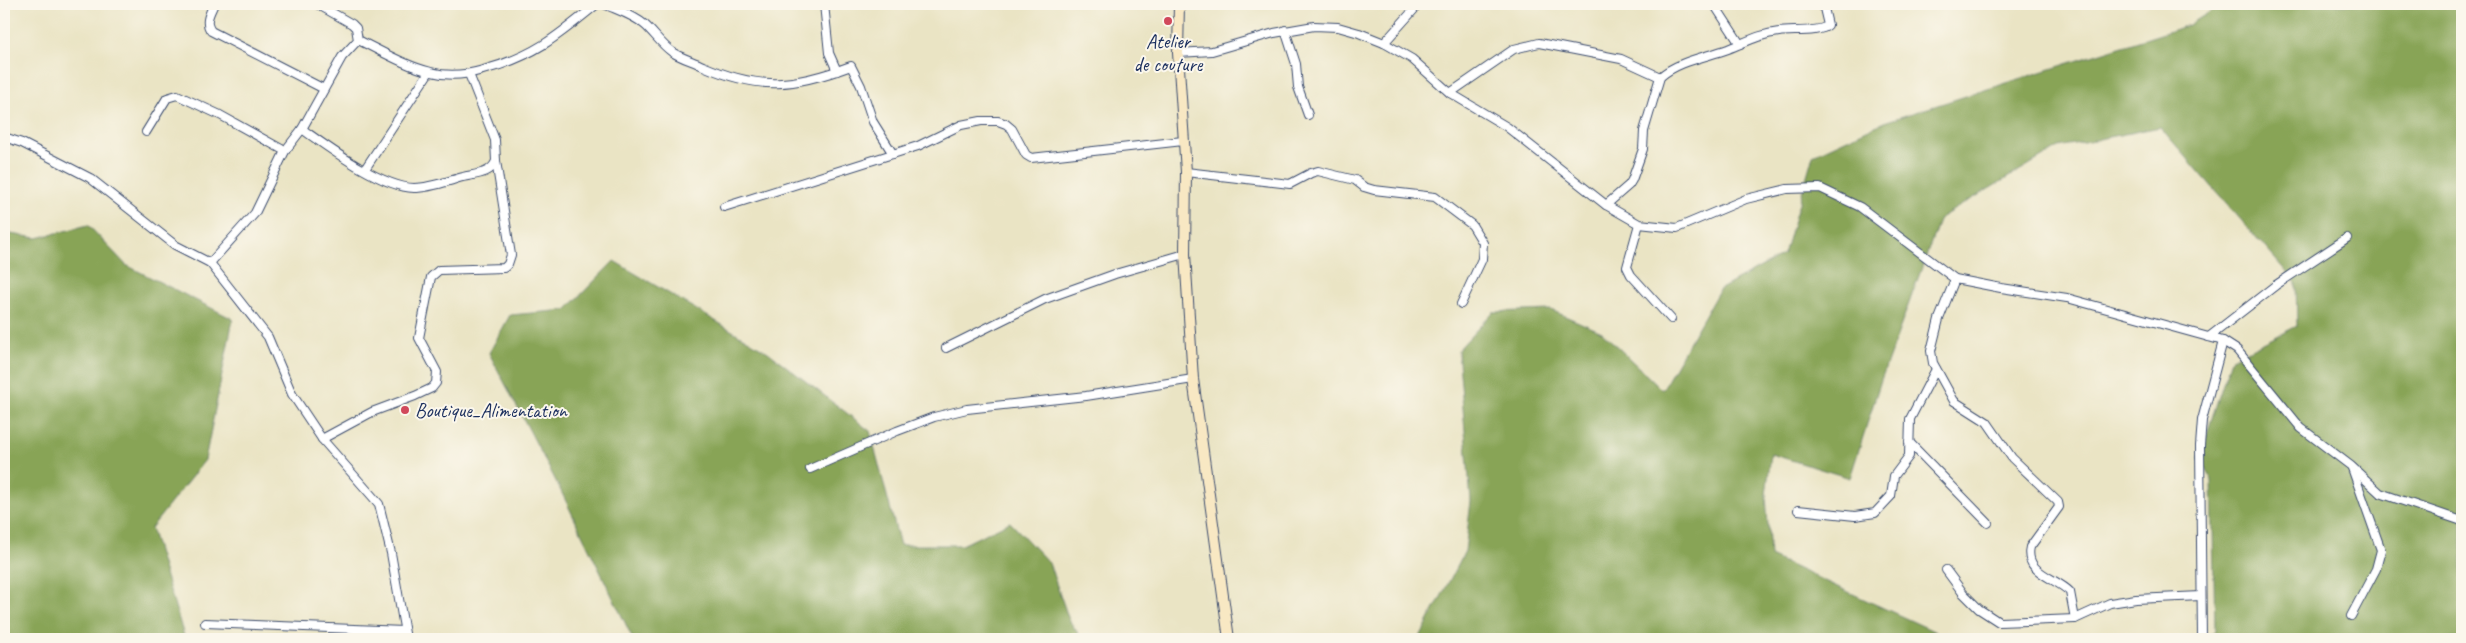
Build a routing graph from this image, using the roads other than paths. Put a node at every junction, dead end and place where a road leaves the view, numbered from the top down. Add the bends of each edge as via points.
1 (214, 4) edge
2 (316, 4) edge
3 (597, 4) edge
4 (604, 4) edge
5 (824, 4) edge
6 (1179, 4) edge
7 (1419, 4) edge
8 (1714, 4) edge
9 (1823, 4) edge
10 (1285, 30) junction
11 (358, 40) junction
12 (1384, 43) junction
13 (1740, 44) junction
14 (1178, 53) junction
15 (837, 71) junction
16 (429, 72) junction
17 (469, 74) junction
18 (1660, 77) junction
19 (324, 89) junction
20 (1450, 93) junction
21 (1308, 114) dead end
22 (302, 129) junction
23 (146, 132) dead end
24 (4, 137) edge
25 (1183, 141) junction
26 (285, 151) junction
27 (893, 154) junction
28 (496, 161) junction
29 (364, 169) junction
30 (1186, 172) junction
31 (1606, 205) junction
32 (724, 207) dead end
33 (1639, 224) junction
34 (2346, 238) dead end
35 (1185, 254) junction
36 (210, 263) junction
37 (1955, 278) junction
38 (1461, 304) dead end
39 (1671, 319) dead end
40 (2209, 337) junction
41 (2224, 341) junction
42 (946, 348) dead end
43 (1936, 369) junction
44 (1193, 379) junction
45 (322, 439) junction
46 (1909, 442) junction
47 (2351, 466) junction
48 (810, 469) dead end
49 (1798, 510) dead end
50 (2462, 521) edge
51 (1988, 523) dead end
52 (1946, 570) dead end
53 (2201, 596) junction
54 (2351, 616) dead end
55 (2075, 619) junction
56 (205, 623) dead end
57 (404, 631) junction
58 (406, 639) edge
59 (1229, 639) edge
60 (2202, 639) edge

1 - 19 street via 208,18 208,28 212,32
2 - 11 street via 352,24
3 - 17 street via 548,43 524,57
4 - 15 street via 644,24 674,53 722,74 767,85
5 - 15 street via 829,53
6 - 14 main road
7 - 12 street
8 - 13 street
9 - 13 street via 1828,20 1826,28 1761,34
10 - 12 street via 1338,27
10 - 14 street via 1212,51
10 - 21 street via 1296,64 1298,87
11 - 16 street
11 - 19 street via 342,57
12 - 20 street via 1412,59
13 - 18 street via 1676,67
14 - 25 main road
15 - 27 street via 851,66 873,122
16 - 17 street
16 - 29 street
17 - 28 street via 495,140
18 - 20 street via 1621,58 1539,42 1514,49
18 - 31 street via 1632,180
19 - 22 street
20 - 31 street via 1507,127
22 - 26 street
22 - 29 street
23 - 26 street via 167,98 177,94
24 - 36 street via 90,178 175,245
25 - 27 street via 1031,158 1006,124 981,121 961,125
25 - 30 main road
26 - 36 street via 255,213
27 - 32 street
28 - 29 street via 494,167 484,172 420,188 398,186
28 - 45 street via 510,261 504,268 439,270 430,277 419,338 437,372 436,383 432,388 372,412
30 - 35 main road
30 - 38 street via 1290,184 1318,171 1355,180 1374,190 1435,197 1472,225 1483,244 1482,259
31 - 33 street
33 - 37 street via 1667,228 1685,226 1746,199 1787,189 1820,188 1860,207
33 - 39 street via 1627,267
34 - 40 street via 2276,285
35 - 42 street via 1045,299
35 - 44 main road
36 - 45 street via 268,337 292,394
37 - 40 street via 2067,298
37 - 43 street via 1931,351
40 - 41 street
41 - 47 street via 2237,350 2301,428
41 - 53 street via 2202,420
43 - 46 street via 1910,419
43 - 55 street via 1954,401 1987,422 2012,458 2058,502 2028,554 2039,572 2070,592
44 - 48 street via 1086,396 967,409 897,430
44 - 59 main road
45 - 57 street via 379,504
46 - 49 street via 1908,456 1894,476 1891,496 1875,513 1855,516
46 - 51 street
47 - 50 street via 2380,493
47 - 54 street via 2381,550 2376,569
52 - 55 street via 1979,609 1999,622
53 - 55 street via 2110,603
53 - 60 street
56 - 57 street
57 - 58 street

